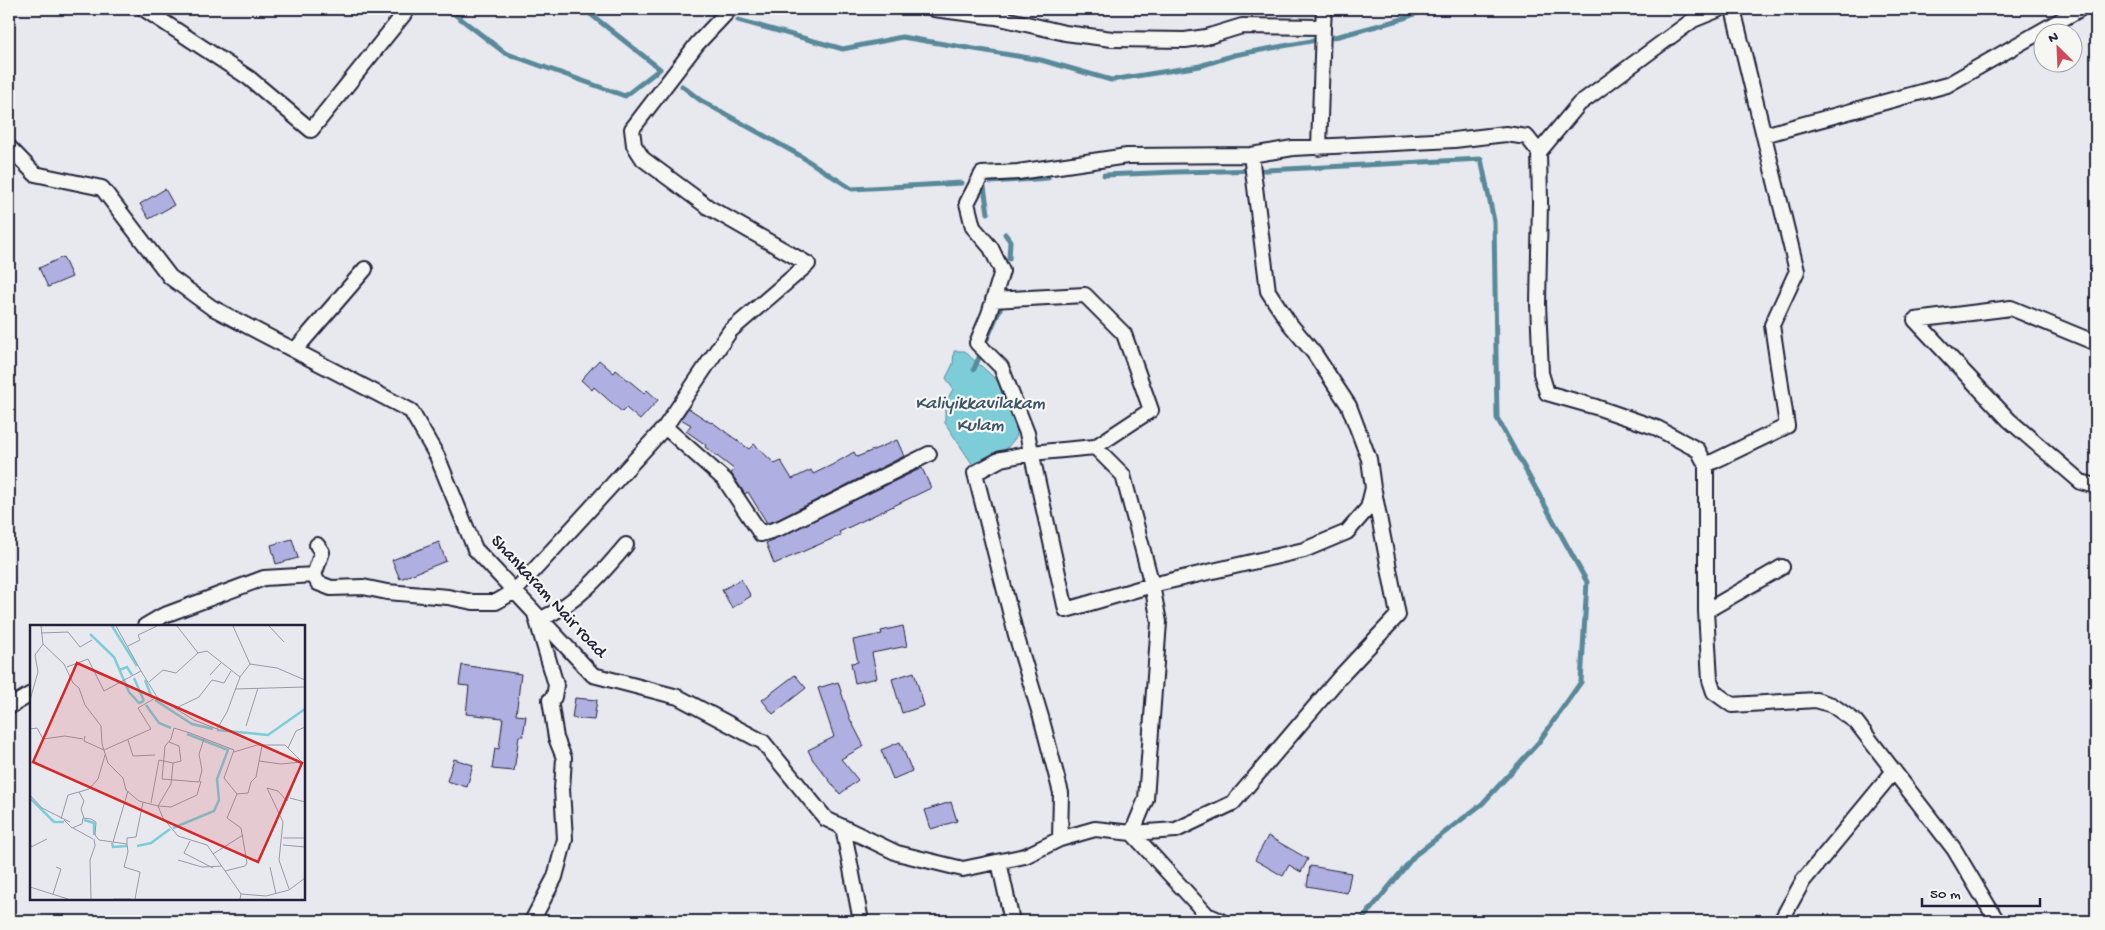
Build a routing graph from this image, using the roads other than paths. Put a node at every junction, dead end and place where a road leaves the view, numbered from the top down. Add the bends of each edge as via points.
1 (144, 9) edge
2 (408, 9) edge
3 (730, 9) edge
4 (934, 9) edge
5 (1324, 9) edge
6 (1720, 9) edge
7 (1733, 9) edge
8 (2080, 9) edge
9 (1323, 28) junction
10 (1764, 135) junction
11 (9, 147) edge
12 (1319, 148) junction
13 (1539, 152) junction
14 (1252, 165) junction
15 (365, 269) dead end
16 (993, 300) junction
17 (2096, 343) edge
18 (295, 350) junction
19 (665, 427) junction
20 (1095, 447) junction
21 (1031, 453) junction
22 (929, 454) dead end
23 (1706, 465) junction
24 (2096, 486) edge
25 (1373, 488) junction
26 (626, 544) dead end
27 (317, 545) dead end
28 (1782, 568) dead end
29 (314, 575) junction
30 (1152, 585) junction
31 (515, 591) junction
32 (1706, 611) junction
33 (538, 616) junction
34 (147, 625) edge
35 (30, 695) edge
36 (9, 708) edge
37 (1894, 771) junction
38 (843, 827) junction
39 (1132, 833) junction
40 (1060, 839) junction
41 (998, 862) junction
42 (532, 921) edge
43 (861, 921) edge
44 (1012, 921) edge
45 (1221, 921) edge
46 (1781, 921) edge
47 (1997, 921) edge

1 - 2 street via 249,78 311,130
3 - 19 street via 697,44 632,129 634,145 643,160 708,207 808,264 730,331
4 - 9 street via 996,17 1065,34 1112,39 1185,40 1242,26
5 - 9 street
6 - 13 street via 1692,20 1579,104
7 - 10 street
8 - 10 street via 1947,85
9 - 12 street
10 - 23 street via 1797,271 1772,324 1787,426
11 - 18 street, Shankaram Nair road via 35,174 102,188 170,277 211,307
12 - 13 street via 1506,134 1527,137
12 - 14 street via 1293,148
13 - 23 street via 1538,304 1541,374 1547,393 1657,428 1698,450
14 - 16 street via 1127,156 982,174 967,203 973,227 991,248 1002,271
14 - 25 street via 1268,291 1349,406 1368,459
15 - 18 street
16 - 20 street via 1086,295 1124,334 1150,410
16 - 21 street via 977,343 1001,366 1027,433
17 - 24 street via 2011,308 1915,320 2009,420 2080,482
18 - 31 street, Shankaram Nair road via 410,411 436,456 475,549
19 - 22 street via 725,480 761,534 780,528
19 - 31 street
20 - 21 street
20 - 30 street via 1123,475
21 - 30 street via 1066,610
21 - 40 street via 1001,459 975,474 1061,793
23 - 32 street
25 - 30 street via 1368,508 1347,532 1304,550
25 - 39 street, Shankaram Nair road via 1398,615 1340,677 1233,803 1176,830
26 - 33 street via 584,592 560,610
27 - 29 street via 322,552
28 - 32 street
29 - 31 street via 318,583 331,588 363,587 473,602 496,602
29 - 34 street via 264,578 162,616
30 - 39 street via 1159,622 1146,799
31 - 33 street, Shankaram Nair road
32 - 37 street via 1710,680 1714,692 1732,705 1816,700 1832,705 1856,722
33 - 38 street, Shankaram Nair road via 593,675 678,697 763,742 826,819
33 - 42 street via 556,684 550,706 556,738 564,758 565,839 554,877
35 - 36 street
37 - 46 street via 1803,881
37 - 47 street via 1954,850
38 - 41 street, Shankaram Nair road via 897,853 963,869
38 - 43 street
39 - 40 street, Shankaram Nair road via 1095,829
39 - 45 street via 1207,915
40 - 41 street, Shankaram Nair road via 1025,856
41 - 44 street

